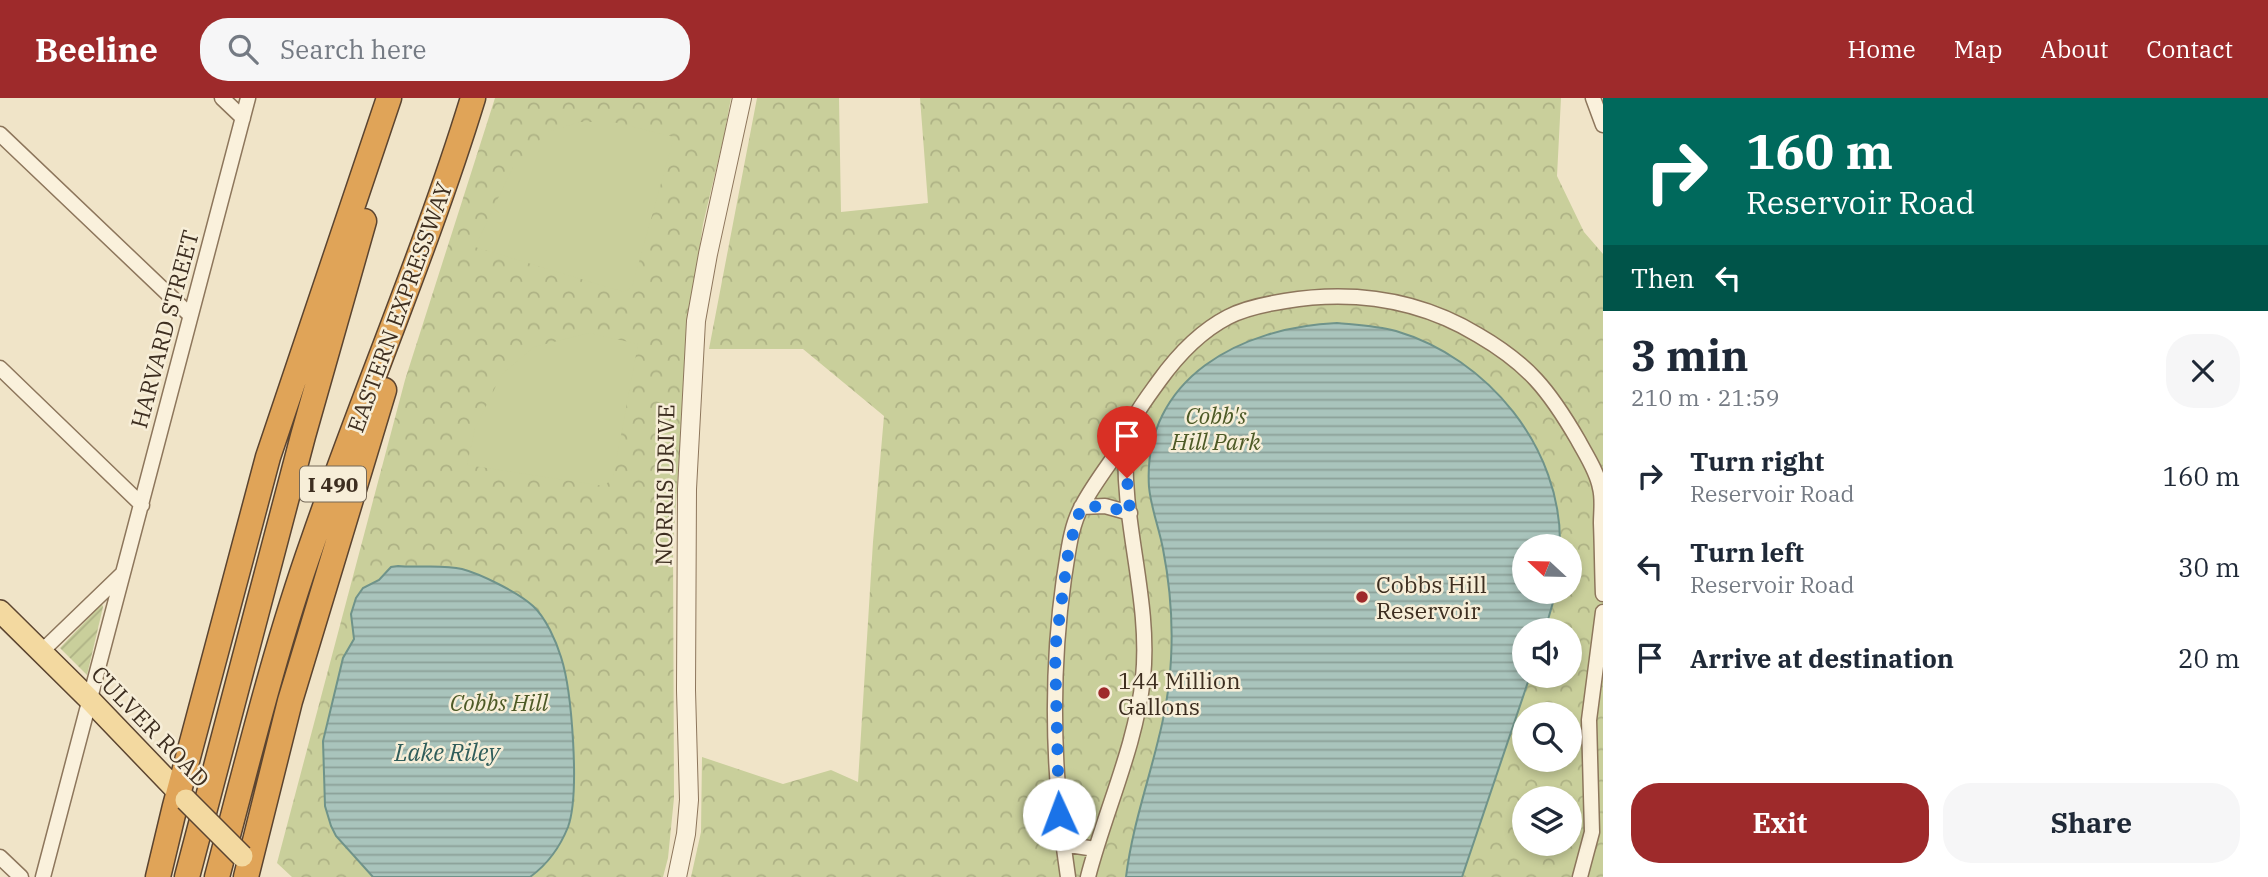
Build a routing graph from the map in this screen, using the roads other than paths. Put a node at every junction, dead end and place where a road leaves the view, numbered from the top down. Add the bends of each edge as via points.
1 (222, 98) edge
2 (248, 98) edge
3 (388, 98) edge
4 (396, 98) edge
5 (472, 98) edge
6 (742, 98) edge
7 (1593, 98) edge
8 (243, 118) junction
9 (1603, 125) edge
10 (0, 134) edge
11 (448, 174) junction
12 (190, 315) junction
13 (0, 368) edge
14 (1126, 439) junction
15 (142, 505) junction
16 (1081, 507) junction
17 (1130, 513) junction
18 (124, 572) junction
19 (1603, 594) edge
20 (0, 611) edge
21 (1603, 612) edge
22 (41, 652) junction
23 (90, 700) junction
24 (182, 796) junction
25 (1592, 819) junction
26 (1603, 842) edge
27 (1063, 844) junction
28 (1095, 849) junction
29 (0, 857) edge
30 (251, 868) edge
31 (21, 877) edge
32 (43, 877) edge
33 (158, 877) edge
34 (187, 877) edge
35 (217, 877) edge
36 (677, 877) edge
37 (1068, 877) edge
38 (1088, 877) edge
39 (1580, 877) edge

1 - 8 street
2 - 8 street, HARVARD STREET
3 - 24 highway via 268,457
4 - 34 highway, EASTERN EXPRESSWAY / I 490
5 - 11 highway, EASTERN EXPRESSWAY / I 490
6 - 36 street, NORRIS DRIVE via 696,321 687,489 689,800
7 - 9 street
8 - 12 street, HARVARD STREET
10 - 12 street
11 - 30 highway via 290,701
11 - 35 highway, EASTERN EXPRESSWAY / I 490 via 301,577
12 - 15 street, HARVARD STREET
13 - 15 street
14 - 16 street
14 - 17 street
14 - 19 street via 1164,373 1198,337 1229,316 1268,303 1310,297 1364,296 1418,306 1517,359 1557,405 1601,488
15 - 18 street, HARVARD STREET
16 - 17 street via 1105,506
16 - 27 street via 1069,547 1055,650
17 - 28 street via 1145,638 1143,681 1135,724
18 - 22 street
18 - 23 street, HARVARD STREET
20 - 22 main road, CULVER ROAD
21 - 25 street via 1590,720
22 - 23 main road, CULVER ROAD
23 - 24 main road, CULVER ROAD
23 - 32 street, HARVARD STREET
24 - 30 main road, CULVER ROAD, bridge
24 - 33 highway
25 - 26 street
25 - 39 street
27 - 28 street
27 - 37 street
28 - 38 street
29 - 31 street

